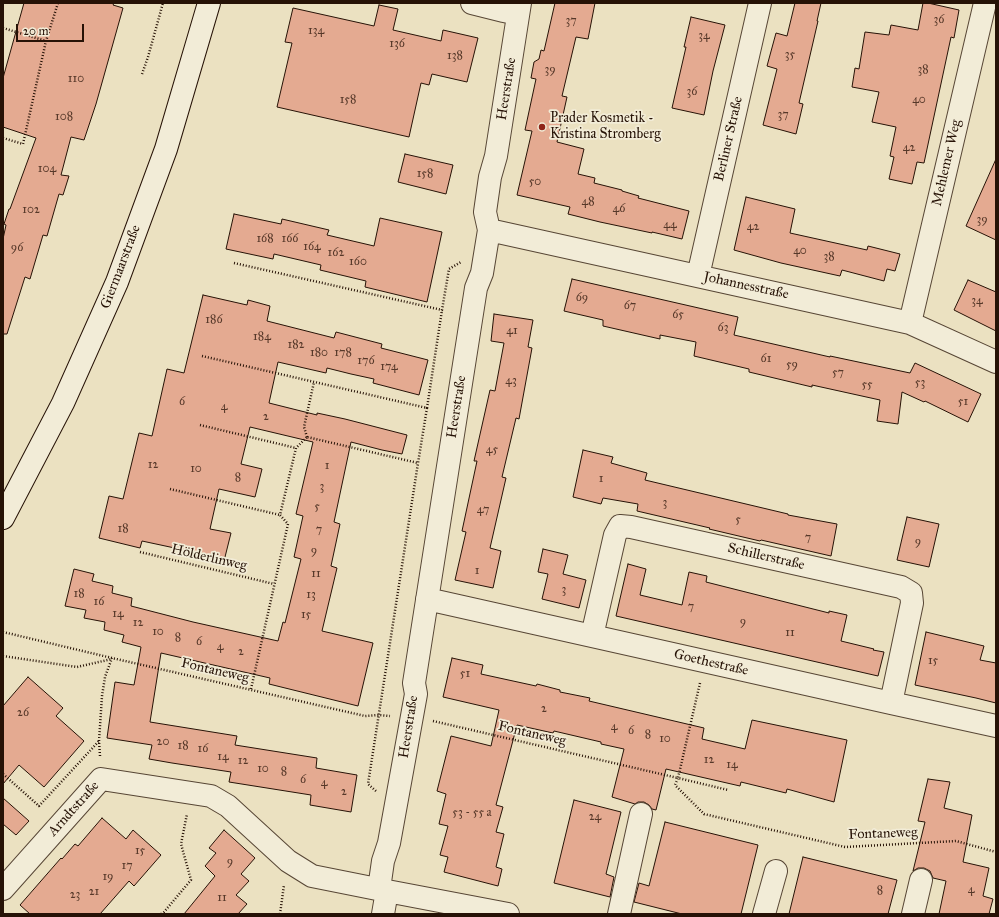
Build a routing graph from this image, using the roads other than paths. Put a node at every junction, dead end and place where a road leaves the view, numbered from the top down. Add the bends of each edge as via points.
1 (209, 3) edge
2 (472, 3) edge
3 (760, 3) edge
4 (985, 3) edge
5 (519, 8) edge
6 (489, 230) junction
7 (698, 276) junction
8 (910, 323) junction
9 (996, 362) edge
10 (3, 518) edge
11 (427, 598) junction
12 (592, 636) junction
13 (891, 704) junction
14 (996, 726) edge
15 (641, 814) dead end
16 (776, 871) dead end
17 (921, 880) dead end
18 (3, 890) edge
19 (383, 890) junction
20 (383, 914) edge
21 (508, 914) edge
22 (619, 914) edge
23 (764, 914) edge
24 (913, 914) edge

1 - 10 street, Giermaarstraße via 166,149 117,282 63,402
2 - 5 street, Heerstraße via 504,12
3 - 7 street, Berliner Straße
4 - 8 street, Mehlemer Weg
5 - 6 street, Heerstraße via 485,212
6 - 7 street, Johannesstraße
6 - 11 street, Heerstraße via 482,273 476,288
7 - 8 street, Johannesstraße
8 - 9 street, Johannesstraße
11 - 12 street, Goethestraße
11 - 19 street, Heerstraße via 414,683 416,694 412,720 389,843 383,861
12 - 13 street, Goethestraße
12 - 13 street, Schillerstraße via 615,535 620,526 631,526 902,587 910,593 912,603
13 - 14 street, Goethestraße
15 - 22 street
16 - 23 street
17 - 24 street
18 - 19 street, Arndtstraße via 102,779 211,796 228,806 288,861 312,876
19 - 20 street, Heerstraße
19 - 21 street, Arndtstraße

